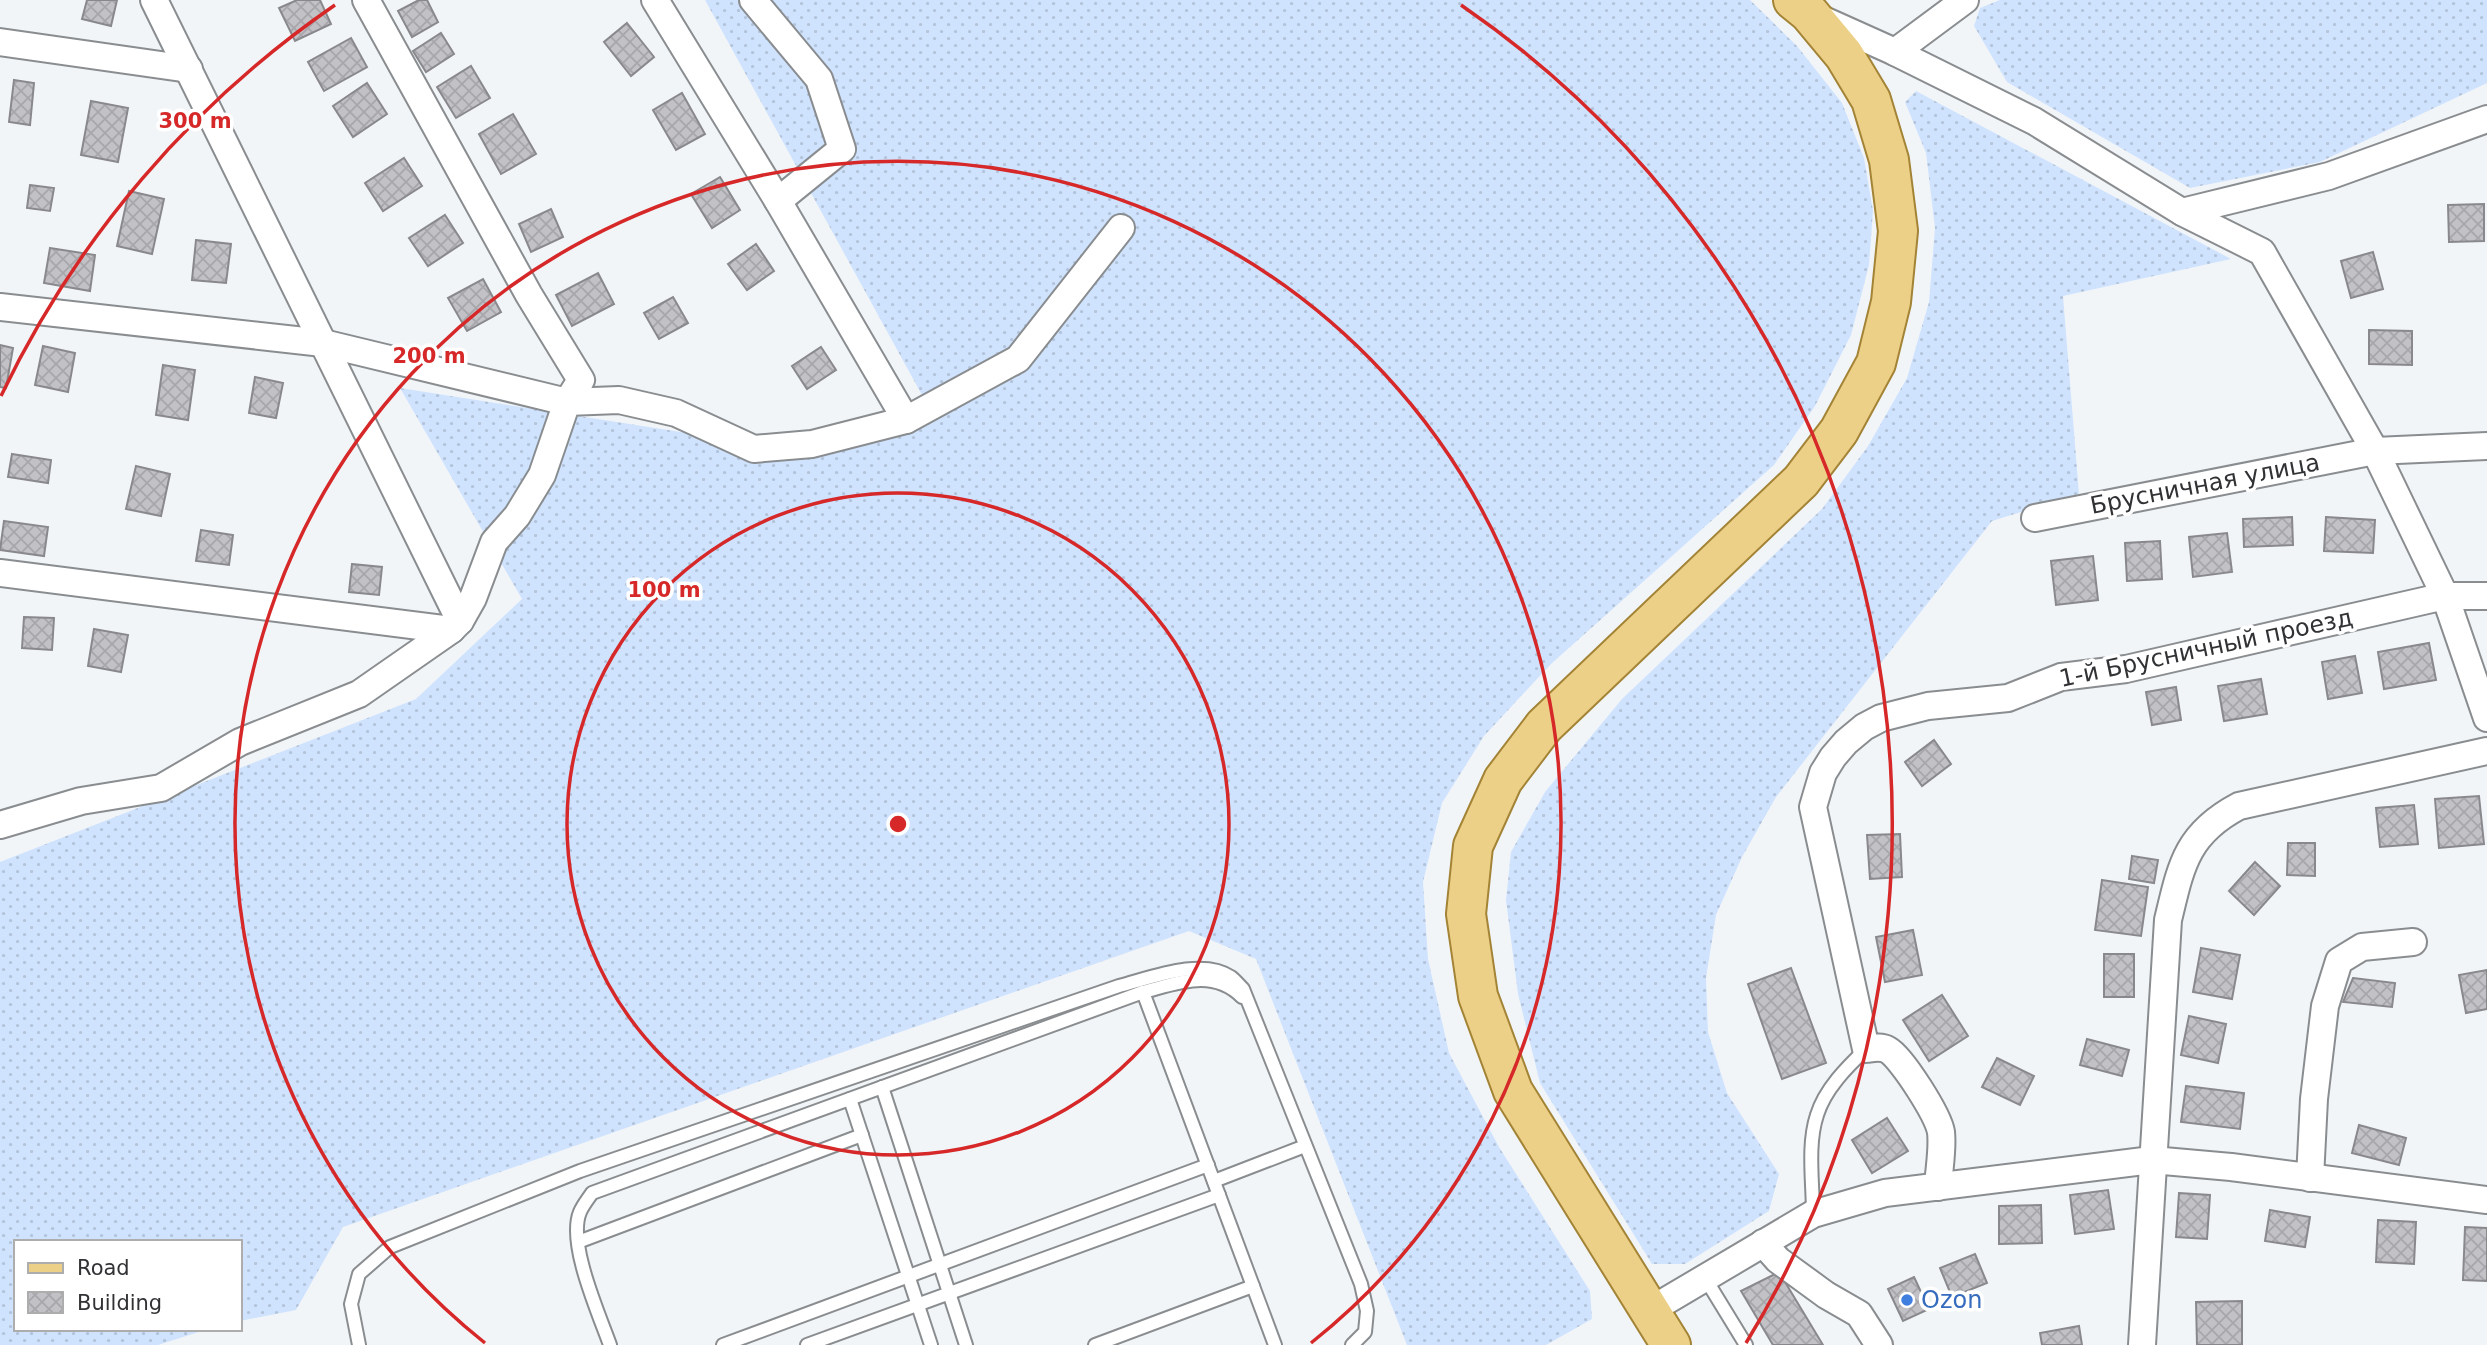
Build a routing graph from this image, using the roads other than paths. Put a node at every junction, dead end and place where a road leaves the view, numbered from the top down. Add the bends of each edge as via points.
1 (154, 0) edge
2 (366, 0) edge
3 (654, 0) edge
4 (754, 0) edge
5 (1965, 0) edge
6 (1801, 7) edge
7 (0, 42) edge
8 (1895, 52) junction
9 (189, 69) junction
10 (2487, 119) edge
11 (778, 201) junction
12 (2182, 212) junction
13 (1121, 228) dead end
14 (0, 307) edge
15 (323, 343) junction
16 (567, 402) junction
17 (906, 419) junction
18 (2487, 446) edge
19 (2375, 451) junction
20 (2035, 518) dead end
21 (0, 573) edge
22 (2445, 596) junction
23 (2487, 596) edge
24 (455, 626) junction
25 (2487, 718) edge
26 (2487, 751) edge
27 (0, 825) edge
28 (2413, 942) dead end
29 (1143, 992) junction
30 (1254, 1017) junction
31 (1866, 1049) junction
32 (882, 1087) junction
33 (850, 1099) junction
34 (862, 1135) junction
35 (1305, 1146) junction
36 (2152, 1160) junction
37 (1208, 1165) junction
38 (2310, 1178) junction
39 (1214, 1181) junction
40 (1938, 1186) junction
41 (1219, 1195) junction
42 (2487, 1200) edge
43 (1813, 1214) junction
44 (578, 1242) junction
45 (1763, 1243) junction
46 (940, 1265) junction
47 (909, 1276) junction
48 (1705, 1278) junction
49 (1253, 1286) junction
50 (949, 1293) junction
51 (918, 1305) junction
52 (1649, 1311) junction
53 (359, 1345) edge
54 (610, 1345) edge
55 (723, 1345) edge
56 (807, 1345) edge
57 (931, 1345) edge
58 (966, 1345) edge
59 (1095, 1345) edge
60 (1275, 1345) edge
61 (1352, 1345) edge
62 (1671, 1345) edge
63 (1746, 1345) edge
64 (1879, 1345) edge
65 (2142, 1345) edge

1 - 9 street
2 - 16 street via 581,380
3 - 11 street
4 - 11 street via 820,79 842,149
5 - 8 street
6 - 8 street
6 - 52 main road via 1844,55 1871,100 1889,160 1898,231 1891,302 1876,363 1839,431 1801,481 1544,726 1503,780 1473,846 1466,914 1478,996 1513,1091
7 - 9 street
8 - 12 street via 2034,121
9 - 15 street
10 - 12 street via 2329,176
11 - 17 street
12 - 19 street via 2262,252
13 - 17 street via 1018,359
14 - 15 street
15 - 16 street
15 - 24 street
16 - 17 street via 618,400 676,413 754,449 812,444
16 - 24 street via 542,475 517,516 494,542 473,598
18 - 19 street, Брусничная улица
19 - 20 street, Брусничная улица
19 - 22 street
21 - 24 street
22 - 23 street, 1-й Брусничный проезд
22 - 25 street
22 - 31 street, 1-й Брусничный проезд via 2126,669 2061,677 2008,698 1928,706 1864,727 1833,757 1813,807
24 - 27 street via 359,694 240,743 161,788 81,801
26 - 36 street via 2239,806 2204,829 2188,851 2168,920
28 - 38 street via 2362,947 2339,961 2325,1006
29 - 30 lane via 1196,978 1220,982 1240,995
29 - 32 lane
29 - 37 lane
30 - 35 lane
30 - 53 lane via 1243,989 1231,977 1214,970 1180,970 1119,986 580,1171 390,1247 359,1274 351,1304
31 - 40 street via 1880,1047 1895,1056 1934,1114 1941,1133
31 - 43 lane via 1847,1066 1816,1117
32 - 33 lane
32 - 46 lane
33 - 34 lane
33 - 44 lane via 592,1192 579,1214
34 - 44 lane
34 - 47 lane
35 - 39 lane
35 - 61 lane via 1361,1284 1367,1311 1365,1332
36 - 38 street
36 - 40 street
36 - 65 street
37 - 39 lane
37 - 46 lane
38 - 42 street
39 - 41 lane
40 - 43 street via 1885,1193
41 - 49 lane
41 - 50 lane
43 - 45 street
44 - 54 lane
45 - 48 street
45 - 64 street via 1778,1260 1858,1314
46 - 47 lane
46 - 50 lane
47 - 51 lane
47 - 55 lane
48 - 52 street
48 - 63 lane
49 - 59 lane
49 - 60 lane
50 - 51 lane
50 - 58 lane
51 - 56 lane
51 - 57 lane
52 - 62 main road

